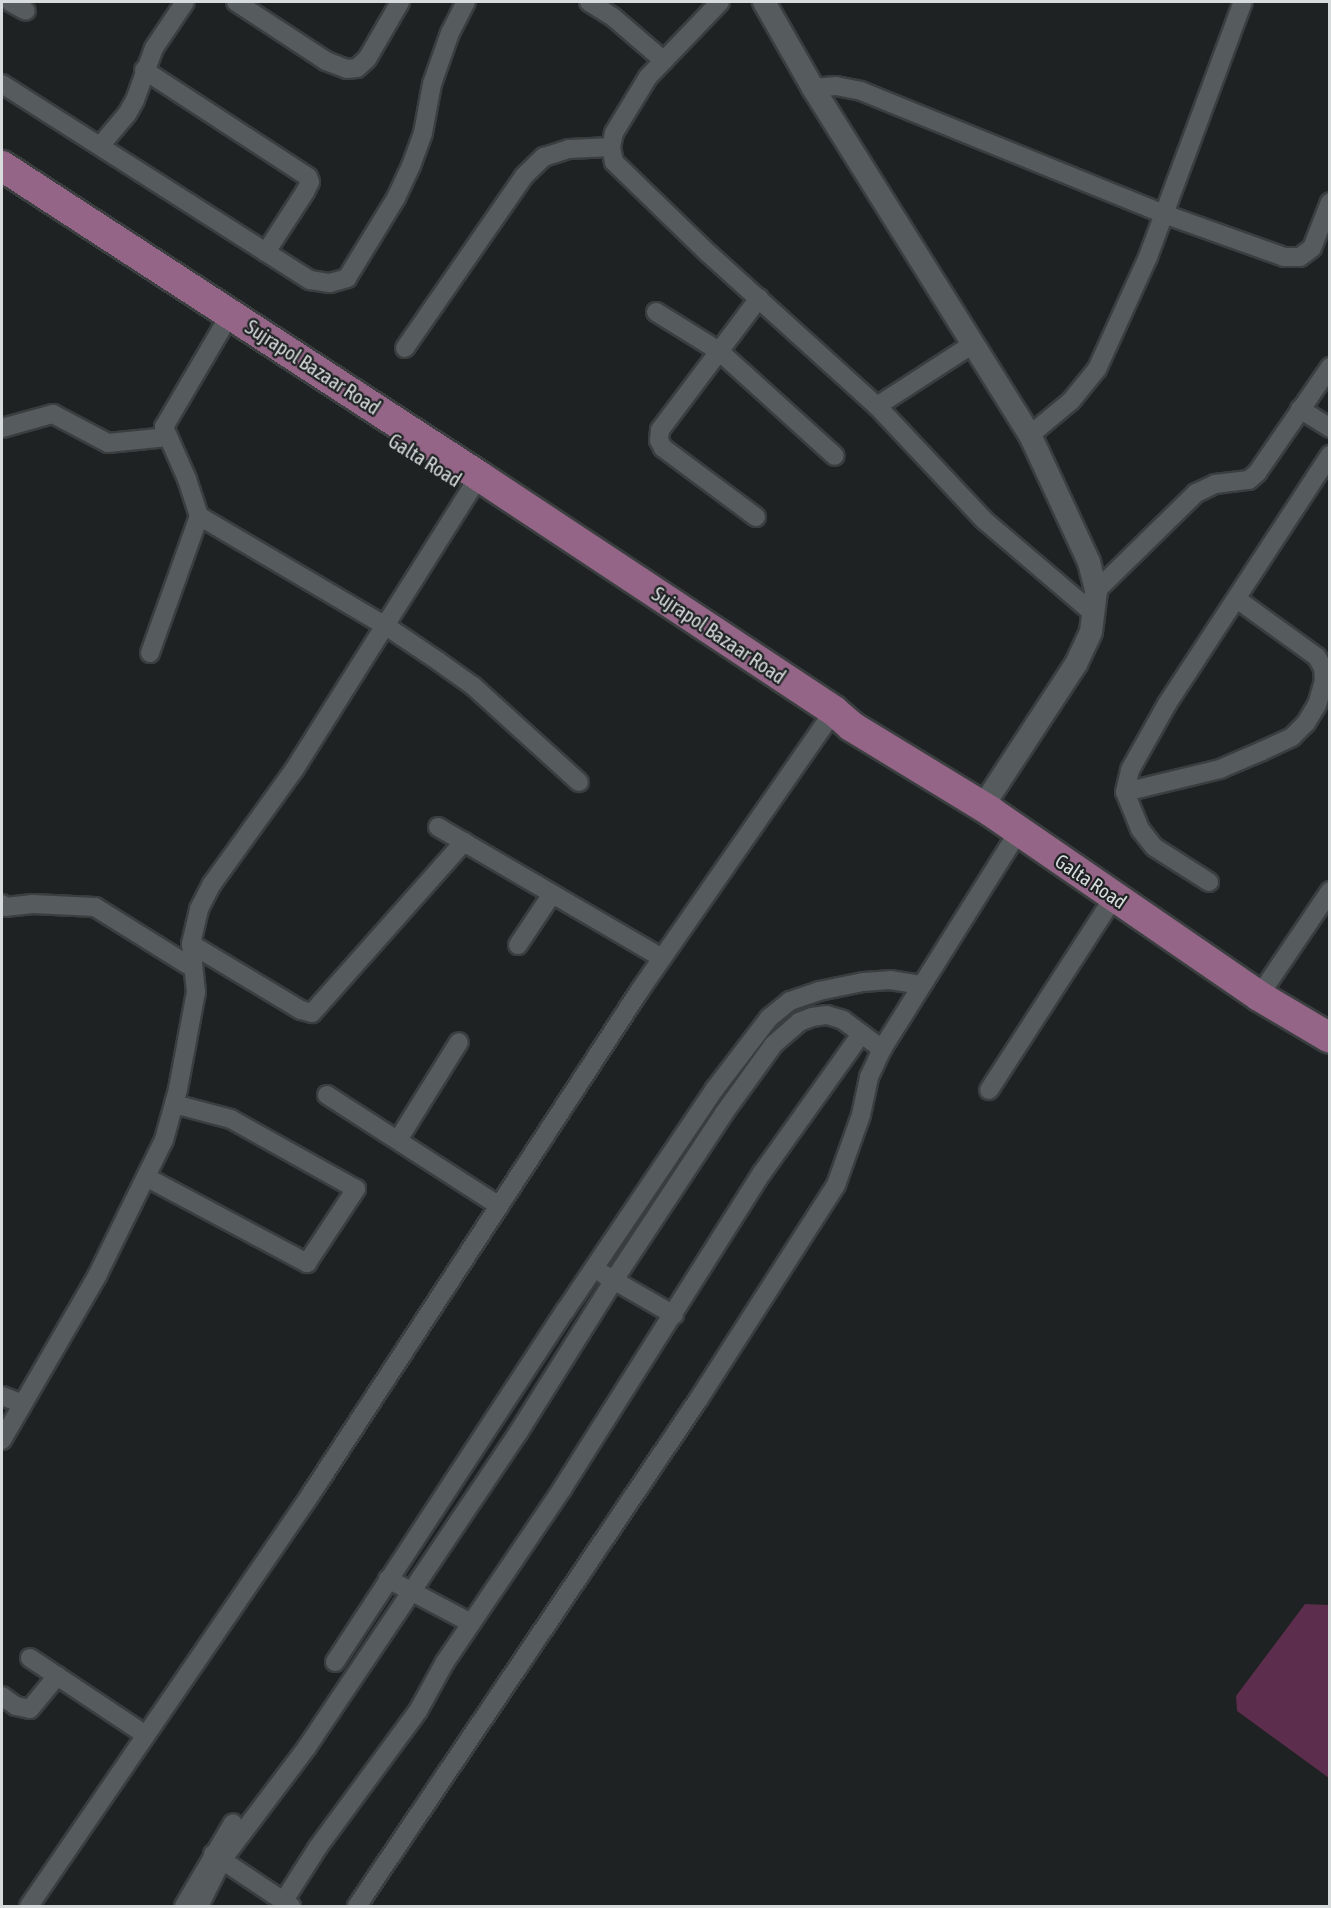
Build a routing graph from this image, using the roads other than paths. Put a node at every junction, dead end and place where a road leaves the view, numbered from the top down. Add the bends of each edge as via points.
1 (10, 2) edge
2 (185, 2) edge
3 (236, 2) edge
4 (400, 2) edge
5 (466, 2) edge
6 (589, 2) edge
7 (720, 2) edge
8 (764, 2) edge
9 (1239, 3) edge
10 (26, 11) dead end
11 (664, 61) junction
12 (144, 70) junction
13 (2, 84) edge
14 (813, 88) junction
15 (100, 147) junction
16 (611, 147) junction
17 (2, 166) edge
18 (2, 187) edge
19 (1329, 202) edge
20 (1164, 214) junction
21 (266, 252) junction
22 (759, 298) junction
23 (656, 312) dead end
24 (221, 330) junction
25 (973, 344) junction
26 (405, 348) dead end
27 (719, 351) junction
28 (1329, 367) edge
29 (878, 406) junction
30 (1300, 409) junction
31 (2, 428) edge
32 (1329, 428) edge
33 (1030, 435) junction
34 (168, 437) junction
35 (1329, 455) edge
36 (835, 456) dead end
37 (471, 489) junction
38 (199, 516) junction
39 (756, 517) dead end
40 (1096, 591) junction
41 (1237, 598) junction
42 (1094, 614) junction
43 (386, 626) junction
44 (150, 653) dead end
45 (837, 720) junction
46 (579, 782) dead end
47 (1125, 792) junction
48 (983, 806) junction
49 (438, 827) dead end
50 (1019, 831) junction
51 (464, 842) junction
52 (1209, 882) dead end
53 (1329, 891) edge
54 (552, 894) junction
55 (1114, 897) junction
56 (2, 904) edge
57 (190, 944) junction
58 (518, 945) dead end
59 (662, 958) junction
60 (193, 968) junction
61 (921, 985) junction
62 (1259, 996) junction
63 (823, 1003) junction
64 (1292, 1017) junction
65 (861, 1034) junction
66 (1329, 1038) edge
67 (459, 1042) dead end
68 (882, 1049) junction
69 (1329, 1052) edge
70 (989, 1090) dead end
71 (327, 1095) dead end
72 (723, 1095) junction
73 (174, 1104) junction
74 (398, 1140) junction
75 (146, 1177) junction
76 (499, 1206) junction
77 (604, 1275) junction
78 (674, 1316) junction
79 (2, 1396) edge
80 (23, 1404) junction
81 (2, 1440) edge
82 (494, 1443) junction
83 (400, 1584) junction
84 (471, 1623) junction
85 (30, 1658) dead end
86 (335, 1662) dead end
87 (57, 1676) junction
88 (2, 1696) edge
89 (146, 1735) junction
90 (233, 1823) dead end
91 (218, 1857) junction
92 (287, 1904) edge
93 (30, 1906) edge
94 (184, 1906) edge
95 (199, 1906) edge
96 (357, 1906) edge

1 - 10 street
2 - 12 street via 164,31
3 - 4 street via 326,61 347,69 357,68 367,59
5 - 21 street via 432,84 423,133 411,166 347,278 330,283 310,280
6 - 11 street via 613,17
7 - 11 street
8 - 14 street
9 - 20 street
11 - 16 street via 648,77 629,107 614,133
12 - 15 street via 135,100
12 - 21 street via 308,177 305,192
13 - 15 street
14 - 20 street via 836,86 861,92
14 - 25 street
15 - 21 street
16 - 22 street via 614,162
16 - 26 street via 569,149 544,157 524,176
17 - 45 main road, Sujrapol Bazaar Road via 350,391
18 - 24 main road, Galta Road
19 - 20 street via 1312,248 1300,257 1284,257
20 - 33 street via 1097,369 1071,401
22 - 27 street
22 - 29 street
23 - 27 street
24 - 34 street via 164,428
24 - 37 main road, Galta Road
25 - 29 street
25 - 33 street
27 - 36 street
27 - 39 street via 660,430 659,440 663,448
28 - 30 street
29 - 42 street via 984,520
30 - 32 street
30 - 40 street via 1257,473 1249,480 1215,484 1196,493
31 - 34 street via 53,414 108,443
33 - 40 street via 1089,562
34 - 38 street
35 - 41 street
37 - 43 street
37 - 45 main road, Galta Road
38 - 43 street
38 - 44 street
40 - 42 street
41 - 47 street via 1145,741 1130,770
41 - 47 street via 1317,657 1324,681 1317,705 1292,737 1262,752 1220,769
42 - 48 street via 1091,632 1076,664
43 - 46 street via 473,686
43 - 57 street via 294,770 212,884 199,909
45 - 48 main road, Galta Road
45 - 59 street
47 - 52 street via 1140,829 1154,847
48 - 50 main road, Galta Road
49 - 51 street
50 - 55 main road, Galta Road
50 - 61 street
51 - 54 street
51 - 57 street via 312,1013
53 - 62 street
54 - 58 street
54 - 59 street
55 - 62 main road, Galta Road
55 - 70 street
56 - 60 street via 95,907
57 - 60 street
59 - 76 street
60 - 73 street via 196,992
61 - 63 street via 890,980 863,982
61 - 68 street
62 - 64 main road, Galta Road
63 - 65 street
63 - 72 street via 812,1017 789,1029
63 - 72 street via 790,1000 770,1018
64 - 66 main road, Galta Road
64 - 69 main road
65 - 68 street
65 - 78 street via 762,1173
67 - 74 street
68 - 96 street via 836,1185 698,1400
71 - 74 street
72 - 77 street
73 - 75 street via 164,1140
73 - 75 street via 231,1119 356,1189 307,1263
74 - 76 street
75 - 80 street via 97,1276
76 - 89 street via 311,1494
77 - 78 street
77 - 82 street
77 - 82 street
78 - 84 street via 636,1368 562,1490
79 - 80 street
80 - 81 street
82 - 83 street
82 - 83 street
83 - 84 street
83 - 86 street
83 - 91 street via 307,1747
84 - 92 street via 418,1711 318,1846
85 - 87 street
87 - 88 street via 30,1709 16,1706
87 - 89 street
89 - 93 street
90 - 91 street
91 - 92 street
91 - 94 street
91 - 95 street

